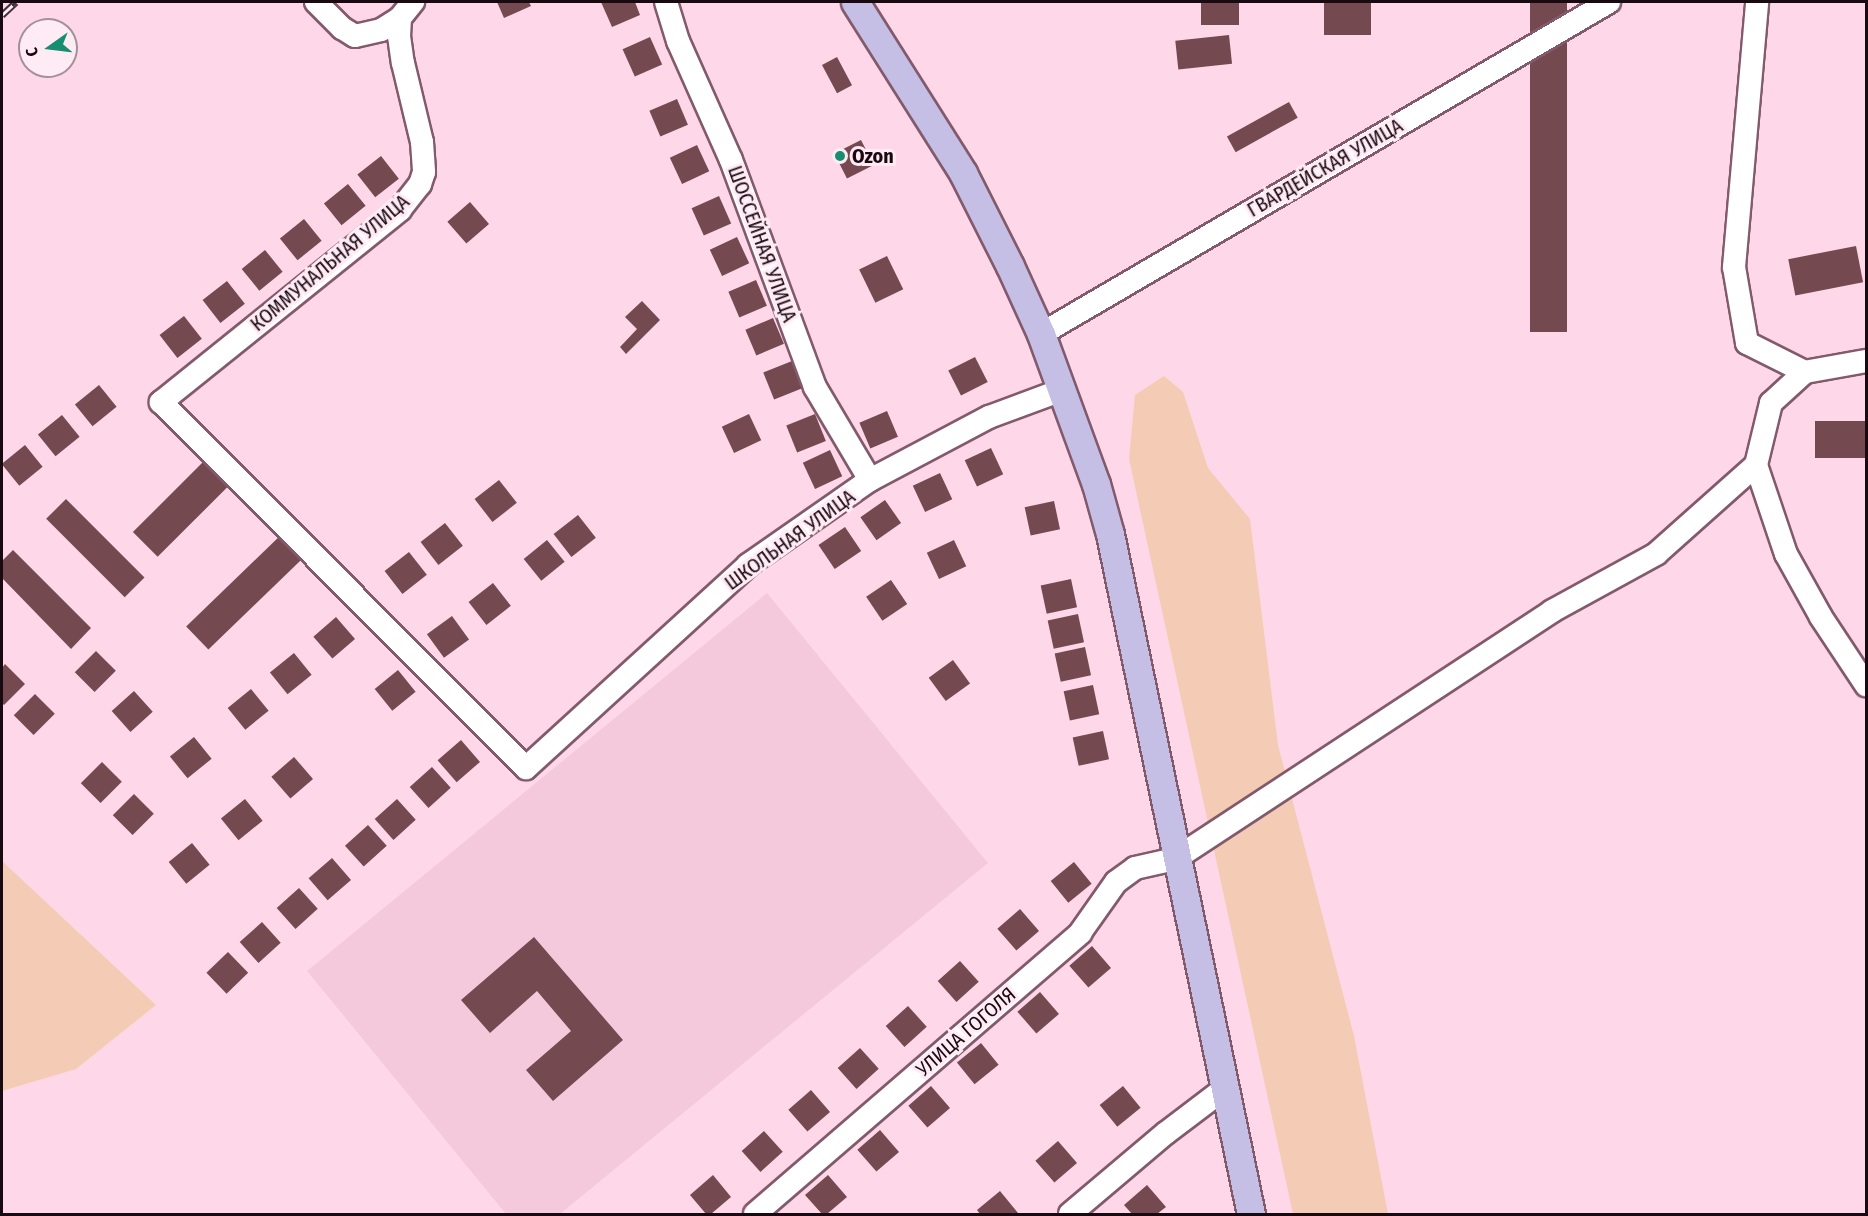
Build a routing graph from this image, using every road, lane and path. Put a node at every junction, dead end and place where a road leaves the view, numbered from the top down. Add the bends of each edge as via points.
1 (316, 2) edge
2 (666, 2) edge
3 (855, 2) edge
4 (1609, 2) edge
5 (1757, 2) edge
6 (407, 10) edge
7 (1041, 334) junction
8 (1866, 361) edge
9 (1805, 372) junction
10 (1062, 390) junction
11 (1756, 465) junction
12 (870, 480) junction
13 (1866, 685) edge
14 (526, 768) joint
15 (1175, 859) junction
16 (1224, 1089) junction
17 (755, 1215) edge
18 (1070, 1215) edge
19 (1251, 1215) edge

1 - 6 street via 355,36 381,30
2 - 12 street, ШОССЕЙНАЯ УЛИЦА via 678,41 731,160 815,387
3 - 7 main road via 963,173
4 - 7 street, ГВАРДЕЙСКАЯ УЛИЦА
5 - 9 street via 1734,267 1747,343
6 - 14 street, КОММУНАЛЬНАЯ УЛИЦА via 399,36 422,142 424,172 420,184 400,210 161,402
7 - 10 main road
8 - 9 street
9 - 11 street via 1771,403
10 - 12 street, ШКОЛЬНАЯ УЛИЦА via 989,417
10 - 15 main road via 1110,534
11 - 13 street via 1786,554
11 - 15 street via 1656,554 1552,611
12 - 14 street, ШКОЛЬНАЯ УЛИЦА via 748,565
15 - 16 main road
15 - 17 street, УЛИЦА ГОГОЛЯ via 1135,868 1116,882 1080,933
16 - 18 street
16 - 19 main road

